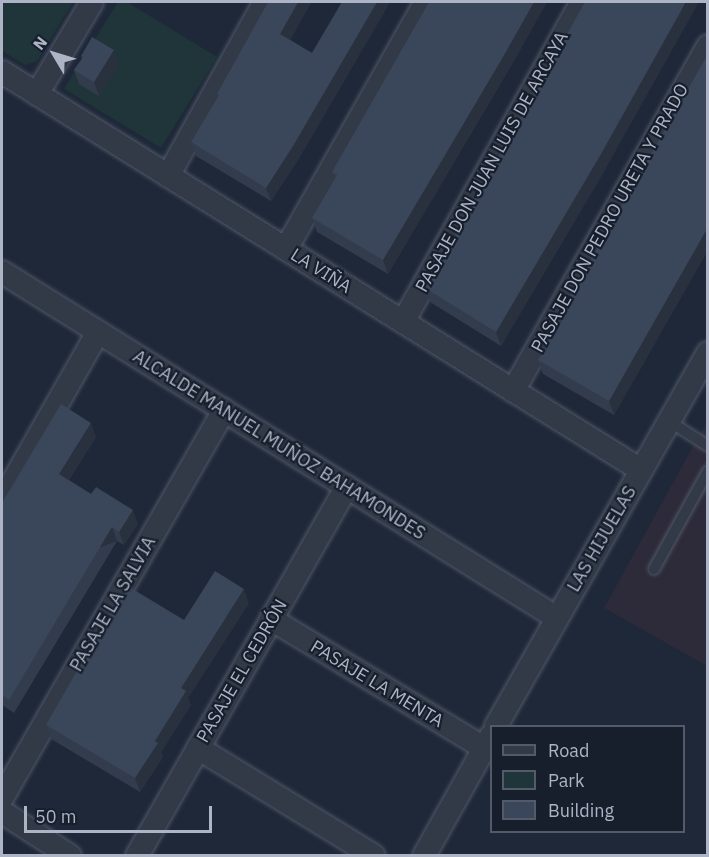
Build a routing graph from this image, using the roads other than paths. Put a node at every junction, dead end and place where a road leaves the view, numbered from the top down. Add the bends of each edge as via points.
1 (92, 2) edge
2 (265, 2) edge
3 (426, 2) edge
4 (582, 2) edge
5 (708, 46) edge
6 (2, 72) edge
7 (37, 94) junction
8 (168, 176) junction
9 (286, 249) junction
10 (2, 272) edge
11 (403, 322) junction
12 (98, 332) junction
13 (707, 355) edge
14 (513, 391) junction
15 (224, 410) junction
16 (669, 421) junction
17 (708, 446) edge
18 (641, 470) junction
19 (708, 471) edge
20 (347, 486) junction
21 (2, 501) edge
22 (654, 569) dead end
23 (557, 618) junction
24 (271, 619) junction
25 (497, 725) edge
26 (488, 742) edge
27 (198, 748) junction
28 (2, 798) edge
29 (2, 812) edge
30 (70, 855) edge
31 (137, 855) edge
32 (374, 855) edge
33 (424, 855) edge

1 - 7 street
2 - 8 street
3 - 9 street
4 - 11 street, PASAJE DON JUAN LUIS DE ARCAYA
5 - 14 street, PASAJE DON PEDRO URETA Y PRADO
6 - 7 street, LA VIÑA
7 - 8 street, LA VIÑA
8 - 9 street, LA VIÑA
9 - 11 street, LA VIÑA
10 - 12 street, ALCALDE MANUEL MUÑOZ BAHAMONDES
11 - 14 street, LA VIÑA
12 - 15 street, ALCALDE MANUEL MUÑOZ BAHAMONDES
12 - 21 street
13 - 16 street, LAS HIJUELAS
14 - 18 street, LA VIÑA
15 - 20 street, ALCALDE MANUEL MUÑOZ BAHAMONDES
15 - 28 street, PASAJE LA SALVIA
16 - 17 lane
16 - 18 street, LAS HIJUELAS
18 - 23 street, LAS HIJUELAS
19 - 22 lane
20 - 23 street, ALCALDE MANUEL MUÑOZ BAHAMONDES
20 - 24 street, PASAJE EL CEDRÓN
23 - 25 street, LAS HIJUELAS
24 - 26 street, PASAJE LA MENTA
24 - 27 street, PASAJE EL CEDRÓN
26 - 33 street
27 - 31 street, PASAJE EL CEDRÓN
27 - 32 street
29 - 30 street

